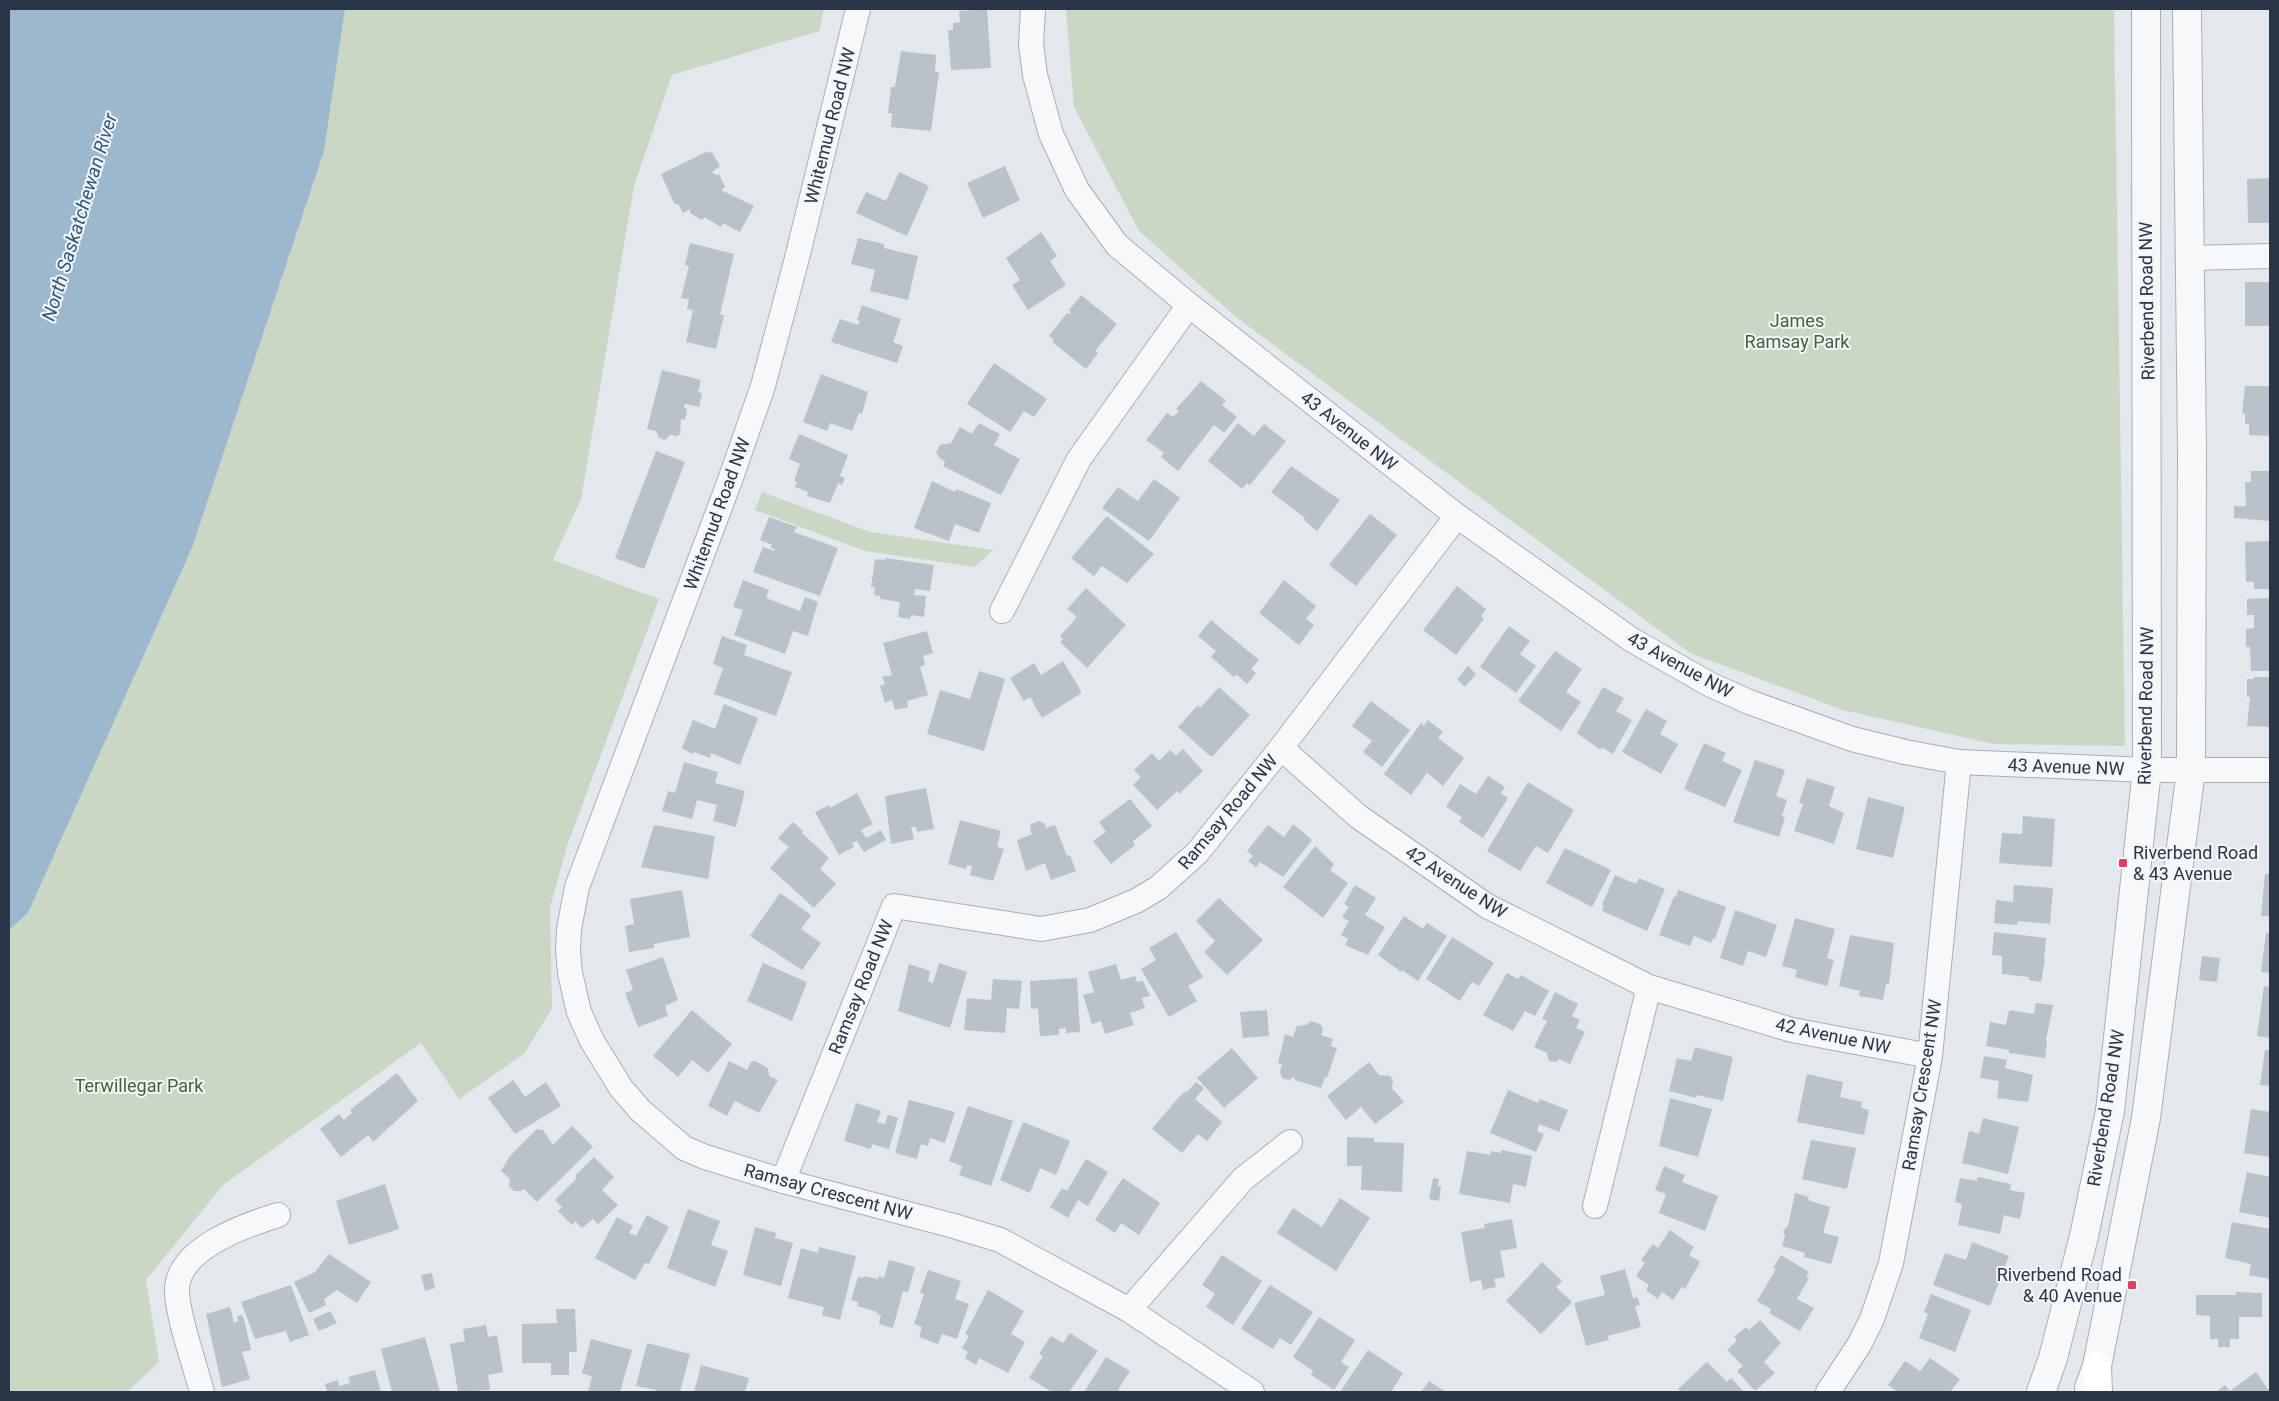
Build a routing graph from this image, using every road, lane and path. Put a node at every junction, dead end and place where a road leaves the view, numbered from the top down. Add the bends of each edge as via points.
1 (858, 9) edge
2 (1033, 9) edge
3 (2146, 9) edge
4 (2187, 9) edge
5 (2270, 256) edge
6 (2190, 258) junction
7 (1189, 305) junction
8 (1457, 516) junction
9 (1002, 611) dead end
10 (1281, 748) junction
11 (1959, 762) junction
12 (2147, 770) junction
13 (2191, 770) junction
14 (2270, 770) edge
15 (1650, 987) junction
16 (579, 1012) joint
17 (1930, 1056) junction
18 (1290, 1142) dead end
19 (783, 1181) junction
20 (1595, 1206) dead end
21 (278, 1215) dead end
22 (1129, 1310) junction
23 (2098, 1379) edge
24 (202, 1392) edge
25 (1252, 1392) edge
26 (1828, 1392) edge
27 (2041, 1392) edge
28 (2088, 1392) edge

1 - 16 street, Whitemud Road NW via 763,386 577,887 568,951
2 - 7 street, 43 Avenue NW via 1031,44 1040,97 1051,134 1074,183 1117,246
3 - 12 street, Riverbend Road NW
4 - 6 street
5 - 6 street
6 - 13 street
7 - 8 street, 43 Avenue NW
7 - 9 street via 1078,459
8 - 10 street, Ramsay Road NW
8 - 11 street, 43 Avenue NW via 1632,640 1709,684 1758,706 1843,736
10 - 15 street, 42 Avenue NW via 1359,817 1487,906
10 - 19 street, Ramsay Road NW via 1197,853 1158,888 1113,912 1090,920 1041,928 894,906
11 - 12 street, 43 Avenue NW
11 - 17 street, Ramsay Crescent NW
12 - 13 street, 43 Avenue NW
12 - 27 street, Riverbend Road NW via 2110,1111 2084,1236 2053,1358
13 - 14 street, 43 Avenue NW
13 - 23 street via 2146,1118
15 - 17 street, 42 Avenue NW via 1792,1030
15 - 20 street
16 - 19 street, Ramsay Crescent NW via 605,1065 640,1110 661,1130 684,1148 705,1157
17 - 26 street, Ramsay Crescent NW via 1889,1273 1859,1345
18 - 22 street via 1243,1179
19 - 22 street, Ramsay Crescent NW via 1000,1240
21 - 24 street via 240,1226 194,1257 180,1276 178,1301
22 - 25 street, Ramsay Crescent NW
23 - 28 street

